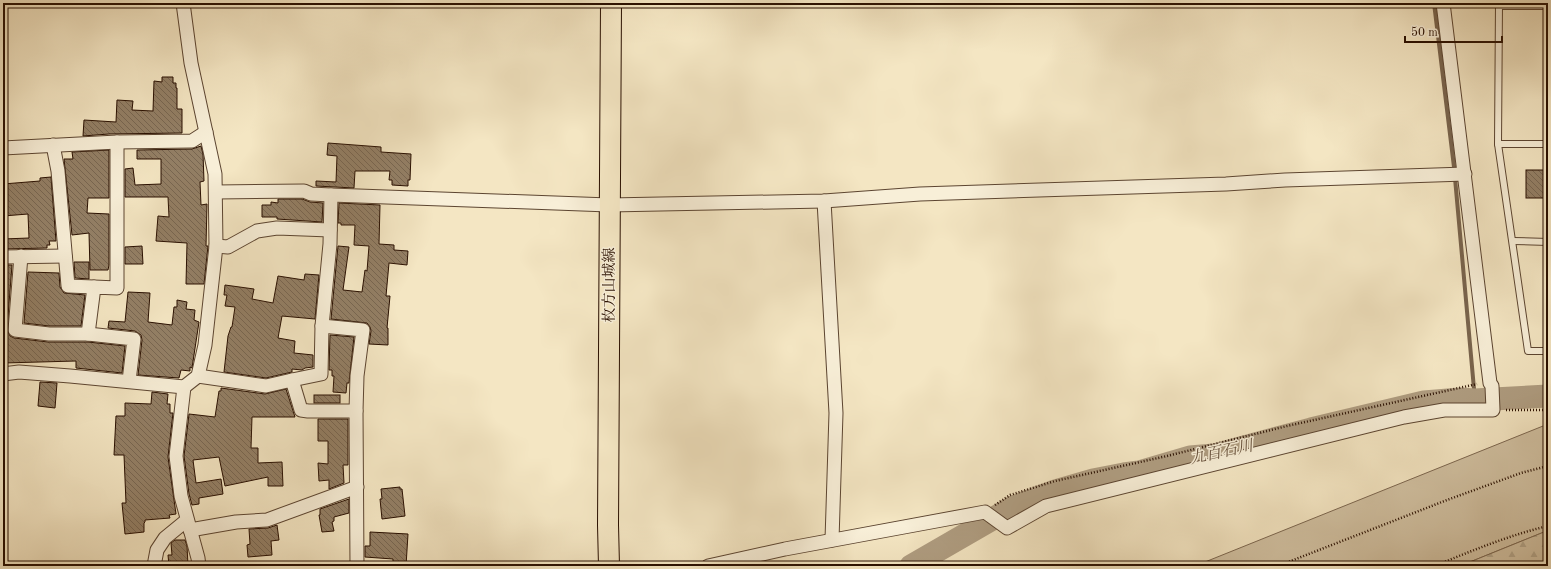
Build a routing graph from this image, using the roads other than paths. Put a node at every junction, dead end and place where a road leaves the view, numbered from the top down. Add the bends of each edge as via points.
1 (183, 3) edge
2 (611, 3) edge
3 (1443, 3) edge
4 (1499, 4) edge
5 (1548, 6) edge
6 (206, 132) junction
7 (117, 142) junction
8 (1498, 144) junction
9 (1548, 144) edge
10 (53, 145) junction
11 (3, 148) edge
12 (1464, 174) junction
13 (216, 192) junction
14 (331, 195) junction
15 (824, 201) junction
16 (609, 205) junction
17 (330, 230) junction
18 (1513, 241) junction
19 (1548, 242) edge
20 (216, 246) junction
21 (21, 256) junction
22 (66, 256) junction
23 (3, 257) edge
24 (94, 287) junction
25 (322, 326) junction
26 (88, 334) junction
27 (1548, 351) edge
28 (3, 374) edge
29 (198, 376) junction
30 (292, 380) junction
31 (129, 381) junction
32 (184, 387) junction
33 (356, 411) junction
34 (357, 487) junction
35 (189, 525) junction
36 (832, 540) junction
37 (154, 566) edge
38 (199, 566) edge
39 (357, 566) edge
40 (609, 566) edge
41 (708, 566) edge

1 - 6 street via 191,63
2 - 16 main road, 枚方山城線
3 - 12 street
4 - 5 lane
4 - 8 lane
6 - 7 street via 192,141
6 - 13 street
7 - 10 street
7 - 24 street via 117,288
8 - 9 lane
8 - 18 lane
10 - 11 street
10 - 22 street
12 - 15 street via 920,194
12 - 36 street via 1493,410 1444,410 1404,417 1046,506 1007,528 985,512
13 - 14 street via 304,191
13 - 20 street
14 - 16 street
14 - 17 street
15 - 16 street
15 - 36 street via 836,413
16 - 40 main road, 枚方山城線
17 - 20 street via 277,228 257,231 228,247
17 - 25 street
18 - 19 lane
18 - 27 lane via 1528,351
20 - 29 street via 207,334
21 - 22 street
21 - 23 street
21 - 26 street via 15,330 49,334
22 - 24 street via 68,286
24 - 26 street
25 - 30 street via 321,374
25 - 33 street via 363,330 357,376
26 - 31 street via 134,339
28 - 31 street via 19,372
29 - 30 street via 266,386
29 - 32 street
30 - 33 street via 301,410
31 - 32 street
32 - 35 street via 176,456 181,496
33 - 34 street
34 - 35 street via 267,520
34 - 39 street
35 - 37 street via 165,538 157,550
35 - 38 street
36 - 41 street

